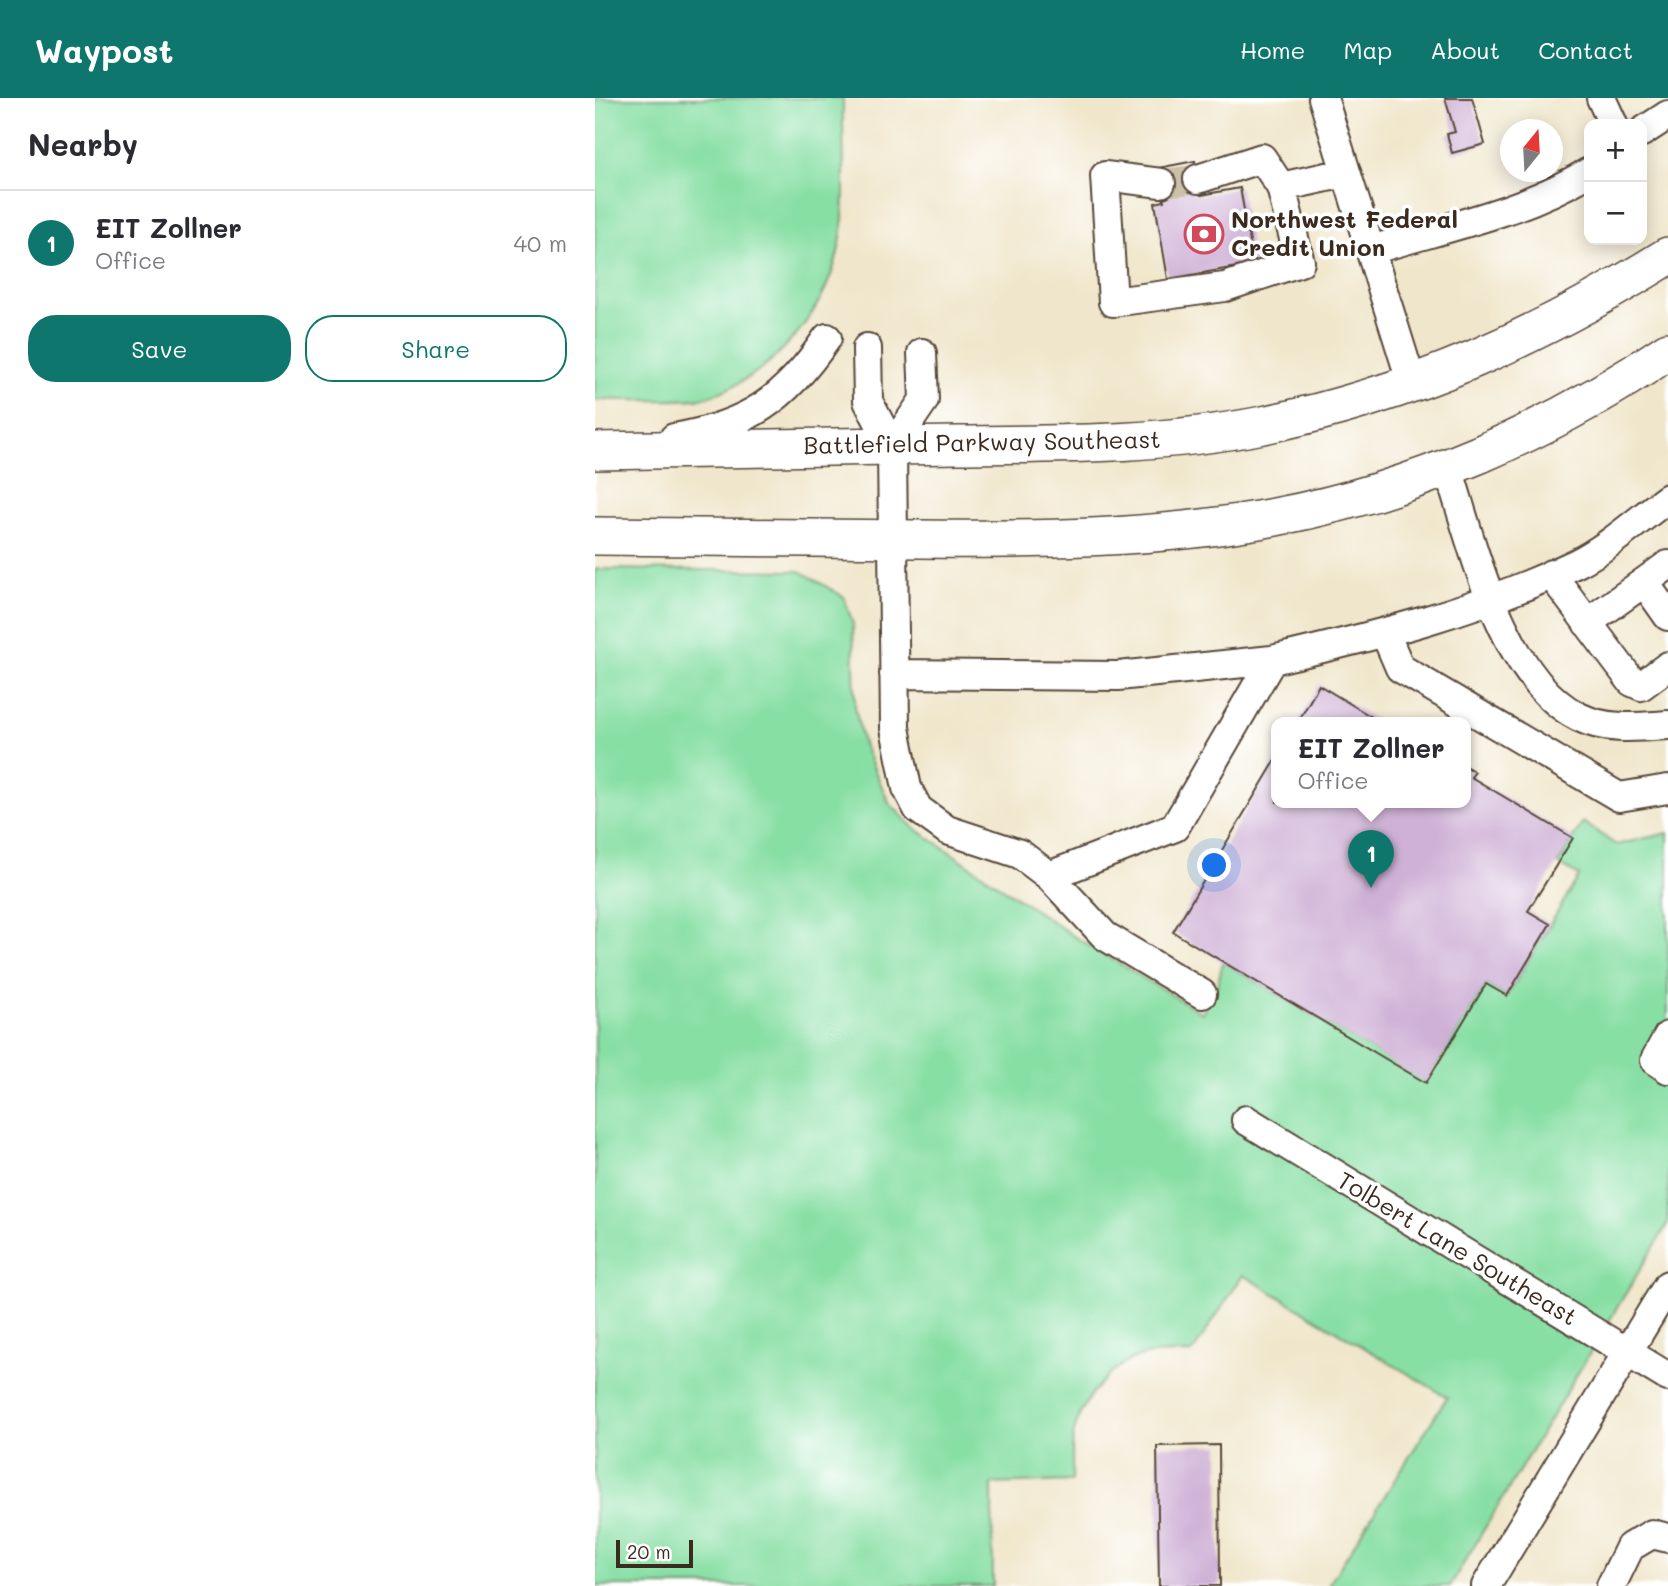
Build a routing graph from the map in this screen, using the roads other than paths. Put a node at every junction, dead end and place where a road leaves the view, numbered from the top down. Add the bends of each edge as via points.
1 (1323, 98) edge
2 (1601, 98) edge
3 (1668, 115) edge
4 (1611, 119) edge
5 (1647, 129) edge
6 (1345, 173) junction
7 (1584, 175) edge
8 (1198, 179) tunnel mouth
9 (1161, 183) tunnel mouth
10 (1281, 187) junction
11 (1371, 250) junction
12 (1668, 256) edge
13 (827, 338) dead end
14 (867, 348) dead end
15 (1668, 351) edge
16 (922, 353) dead end
17 (1412, 384) junction
18 (892, 447) junction
19 (596, 452) edge
20 (1448, 468) junction
21 (1668, 498) edge
22 (595, 537) edge
23 (892, 539) junction
24 (1668, 565) edge
25 (1551, 574) junction
26 (1644, 582) junction
27 (1492, 600) junction
28 (1668, 617) edge
29 (1587, 623) junction
30 (1385, 634) junction
31 (1272, 660) junction
32 (1668, 666) edge
33 (894, 674) junction
34 (1668, 725) edge
35 (1668, 789) edge
36 (1049, 876) junction
37 (1202, 994) dead end
38 (1668, 1036) edge
39 (1668, 1069) edge
40 (1246, 1120) dead end
41 (1668, 1285) edge
42 (1627, 1353) junction
43 (1668, 1377) edge
44 (1668, 1538) edge
45 (1486, 1586) edge
46 (1611, 1586) edge

1 - 6 street
2 - 4 street
3 - 5 street
6 - 10 street
6 - 11 street
7 - 11 street via 1511,211
8 - 10 street via 1262,158
9 - 10 street via 1105,176 1113,302 1225,287 1300,262
11 - 17 street
12 - 17 main road, Battlefield Parkway Southeast via 1593,303 1509,346
13 - 19 street via 786,390 743,419 717,429
14 - 18 street via 868,401
15 - 20 main road via 1582,405
16 - 18 street via 924,400
17 - 18 main road, Battlefield Parkway Southeast via 1219,433 1069,446
18 - 19 main road, Battlefield Parkway Southeast
18 - 23 street
20 - 23 main road via 1325,505 1193,530 1099,538
20 - 27 street
21 - 25 street via 1592,554
22 - 23 main road
23 - 33 street
24 - 26 street
25 - 27 street
25 - 29 street
26 - 28 street
26 - 29 street
27 - 30 street
27 - 34 street via 1529,674 1559,705 1600,724 1624,728
29 - 32 street via 1632,682 1641,686
30 - 31 street
30 - 35 street via 1400,668 1619,797
31 - 33 street via 1118,676
31 - 36 street via 1175,827
33 - 36 street via 895,729 907,788 918,809 947,830 1020,854
36 - 37 street via 1105,936
38 - 39 street via 1655,1060
40 - 42 street, Tolbert Lane Southeast
41 - 42 street
42 - 43 street, Tolbert Lane Southeast
42 - 45 street
44 - 46 street via 1652,1534 1630,1547

